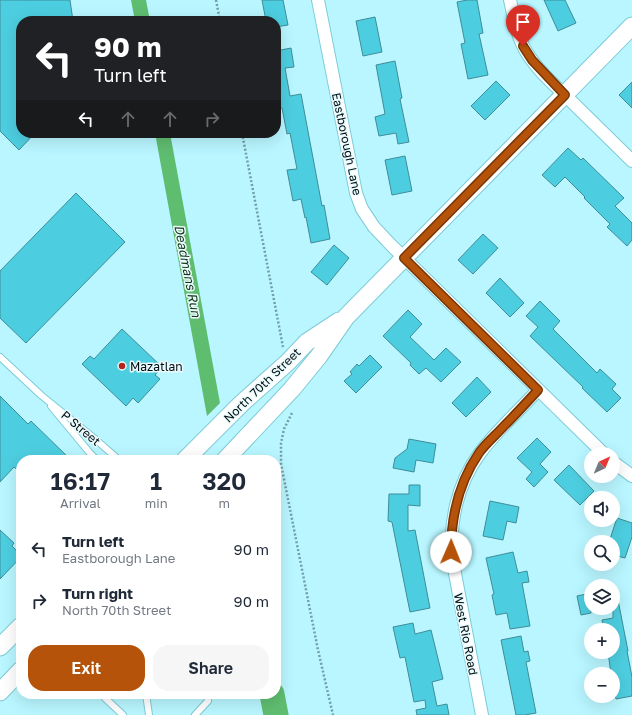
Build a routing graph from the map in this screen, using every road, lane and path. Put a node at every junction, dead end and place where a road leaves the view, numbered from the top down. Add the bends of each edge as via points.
1 (216, 0) edge
2 (318, 0) edge
3 (510, 0) edge
4 (219, 16) edge
5 (632, 26) edge
6 (565, 95) junction
7 (243, 138) edge
8 (632, 161) edge
9 (404, 258) junction
10 (346, 317) junction
11 (284, 351) dead end
12 (0, 357) edge
13 (538, 390) junction
14 (42, 396) junction
15 (295, 407) dead end
16 (597, 447) edge
17 (92, 455) edge
18 (113, 455) edge
19 (190, 455) edge
20 (230, 455) edge
21 (281, 455) edge
22 (281, 464) edge
23 (620, 467) edge
24 (632, 476) edge
25 (16, 631) edge
26 (0, 647) edge
27 (16, 675) edge
28 (0, 692) edge
29 (106, 699) edge
30 (147, 699) edge
31 (208, 699) edge
32 (123, 715) edge
33 (149, 715) edge
34 (195, 715) edge
35 (333, 715) edge
36 (482, 715) edge

1 - 4 path
2 - 9 street, Eastborough Lane via 356,193 362,209 374,227
3 - 6 street via 519,38 527,53
5 - 6 main road, North 70th Street
6 - 8 street
6 - 9 main road, North 70th Street
7 - 11 path
9 - 10 main road, North 70th Street
9 - 13 street, Eastborough Lane
10 - 19 main road, North 70th Street via 307,342
10 - 20 main road, North 70th Street via 292,389
12 - 14 lane, P Street
13 - 16 street, Eastborough Lane
13 - 36 street, West Rio Road via 480,452 463,485 454,516 451,542 453,563
14 - 17 lane, P Street
14 - 18 lane, P Street
15 - 21 path via 284,429 280,443
22 - 35 path via 316,643
23 - 24 street
25 - 26 main road
27 - 28 main road
29 - 32 lane
30 - 33 lane
31 - 34 lane

